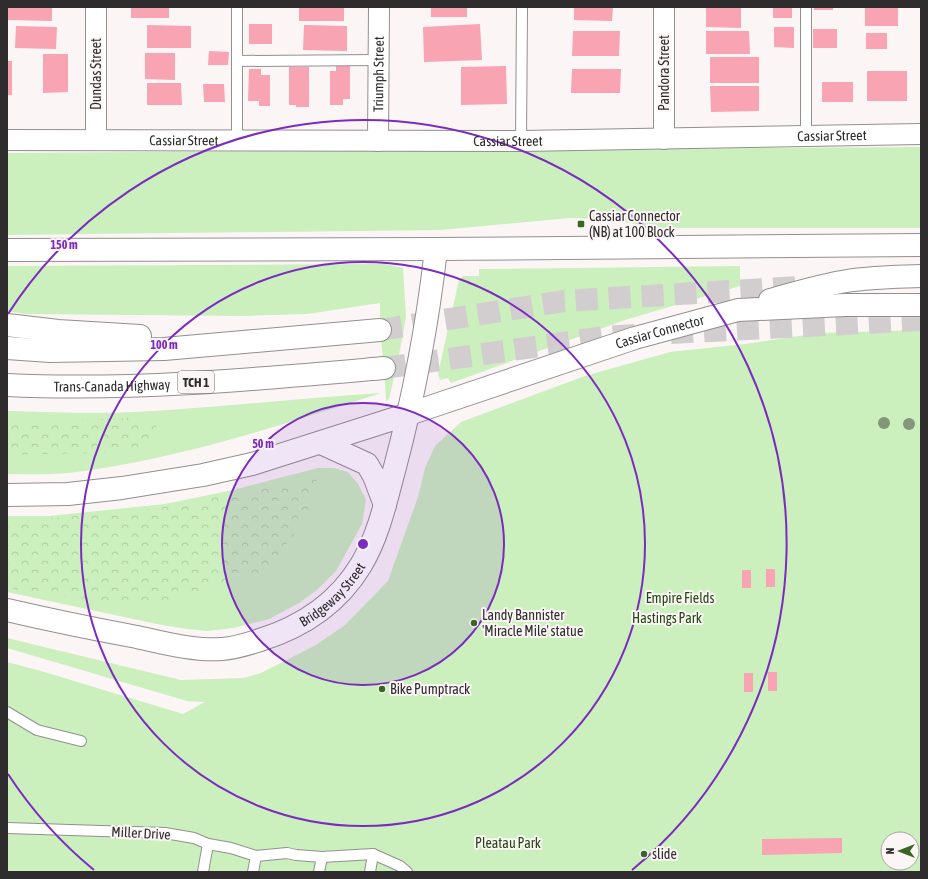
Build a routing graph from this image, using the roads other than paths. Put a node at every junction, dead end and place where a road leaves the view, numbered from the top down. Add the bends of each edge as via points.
1 (96, 7) edge
2 (237, 7) edge
3 (379, 7) edge
4 (522, 7) edge
5 (664, 7) edge
6 (806, 7) edge
7 (379, 60) junction
8 (237, 61) junction
9 (921, 134) edge
10 (806, 136) junction
11 (664, 139) junction
12 (7, 140) edge
13 (96, 140) junction
14 (237, 141) junction
15 (378, 141) junction
16 (521, 141) junction
17 (921, 245) edge
18 (436, 249) junction
19 (7, 250) edge
20 (921, 276) edge
21 (921, 305) edge
22 (738, 310) junction
23 (7, 325) edge
24 (380, 330) tunnel mouth
25 (245, 343) junction
26 (7, 348) edge
27 (384, 368) tunnel mouth
28 (7, 385) edge
29 (409, 414) junction
30 (321, 443) junction
31 (7, 495) edge
32 (385, 505) junction
33 (7, 610) edge
34 (7, 712) edge
35 (81, 741) dead end
36 (7, 828) edge
37 (208, 844) junction
38 (373, 854) junction
39 (256, 856) junction
40 (322, 857) junction
41 (203, 872) edge
42 (253, 872) edge
43 (319, 872) edge
44 (370, 872) edge
45 (407, 872) edge

1 - 13 street, Dundas Street
2 - 8 lane
3 - 7 street, Triumph Street
4 - 16 lane
5 - 11 street, Pandora Street
6 - 10 lane
7 - 8 lane
7 - 15 street, Triumph Street
8 - 14 lane
9 - 10 street, Cassiar Street
10 - 11 street, Cassiar Street
11 - 16 street, Cassiar Street
12 - 13 street, Cassiar Street
13 - 14 street, Cassiar Street
14 - 15 street, Cassiar Street
15 - 16 street, Cassiar Street
17 - 18 main road
18 - 19 main road
18 - 29 main road, Bridgeway Street
20 - 22 main road via 848,281 801,291
21 - 22 main road, Cassiar Connector via 845,305
22 - 29 main road, Cassiar Connector via 635,338
23 - 25 main road via 58,332
24 - 25 main road
25 - 26 main road via 164,349 50,351
27 - 28 main road, Trans-Canada Highway / TCH 1 via 248,380 110,387
29 - 30 main road, Cassiar Connector
29 - 32 main road, Bridgeway Street
30 - 31 main road, Cassiar Connector via 252,464 203,475 68,494
30 - 32 main road via 367,464
32 - 33 main road, Bridgeway Street via 376,534 361,564 331,602 289,630 248,644 222,649 195,648
34 - 35 lane via 37,730
36 - 37 lane, Miller Drive via 165,833 194,838
37 - 39 lane, Miller Drive
37 - 41 lane
38 - 40 lane
38 - 44 lane
38 - 45 lane via 400,866
39 - 40 lane via 287,853
39 - 42 lane
40 - 43 lane

